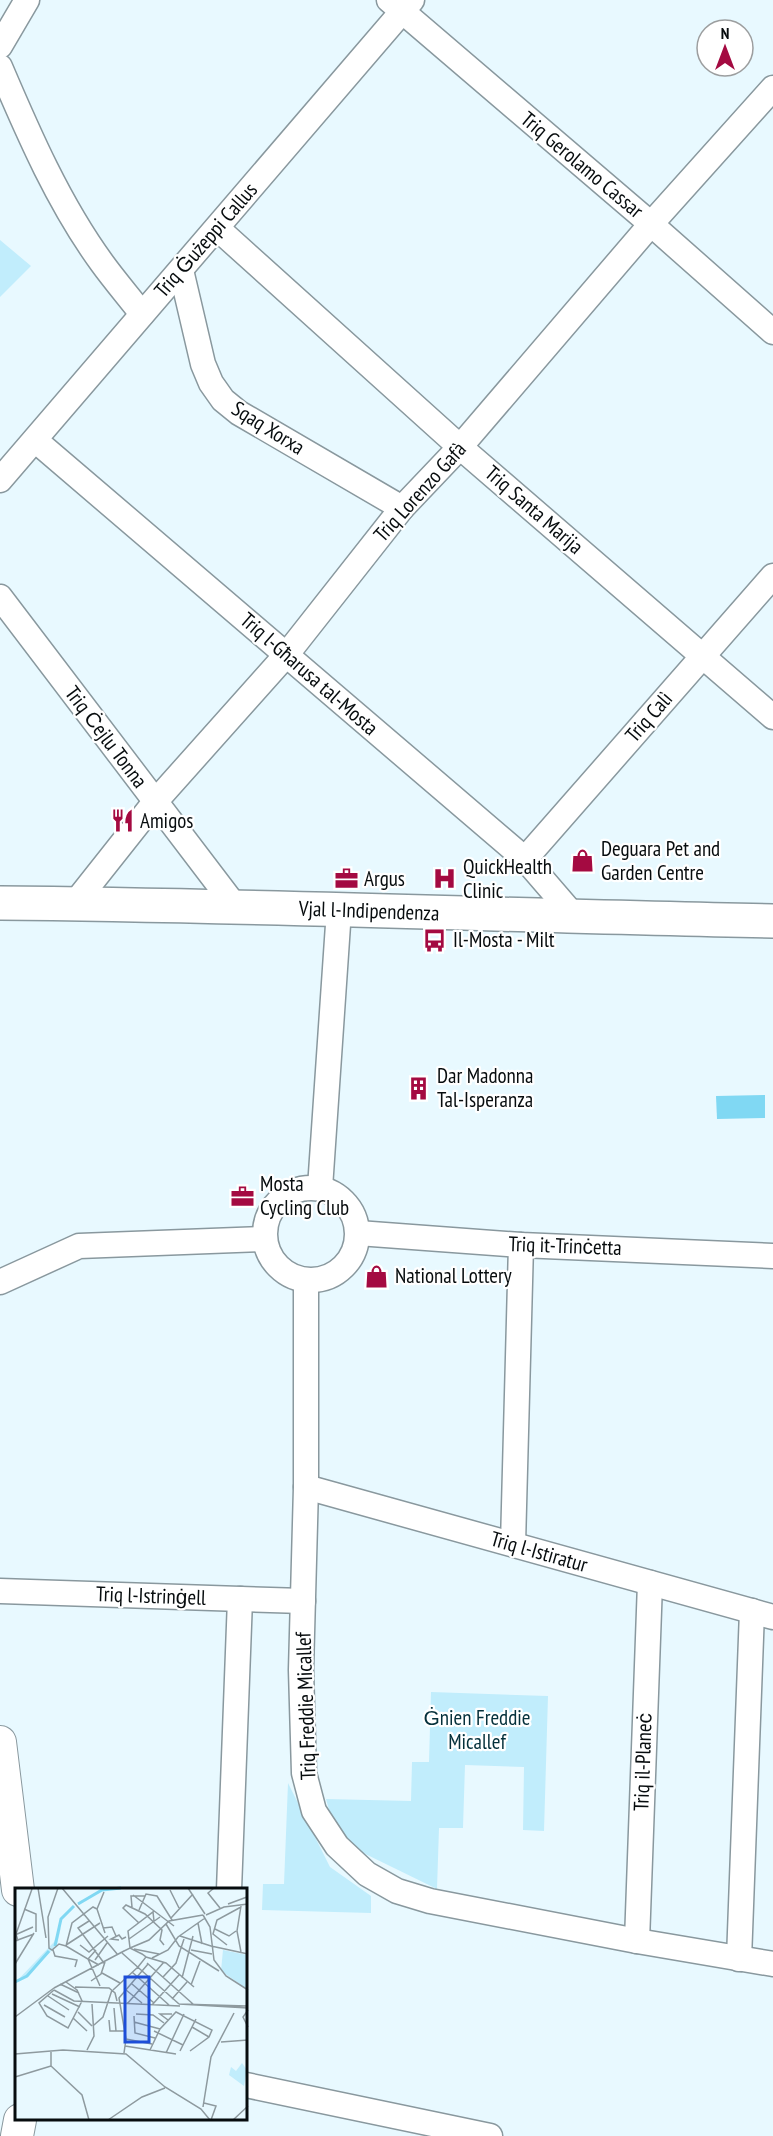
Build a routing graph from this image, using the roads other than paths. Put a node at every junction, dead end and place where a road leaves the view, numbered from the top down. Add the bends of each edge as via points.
1 (27, 0) edge
2 (401, 4) edge
3 (0, 46) edge
4 (0, 67) edge
5 (773, 88) edge
6 (651, 224) junction
7 (217, 228) junction
8 (181, 270) junction
9 (142, 314) junction
10 (773, 333) edge
11 (35, 440) junction
12 (460, 447) junction
13 (0, 480) edge
14 (402, 508) junction
15 (773, 576) edge
16 (0, 597) edge
17 (287, 654) junction
18 (703, 656) junction
19 (773, 717) edge
20 (155, 802) junction
21 (525, 859) junction
22 (0, 903) edge
23 (75, 903) junction
24 (235, 906) junction
25 (339, 910) junction
26 (575, 917) junction
27 (773, 921) edge
28 (320, 1188) junction
29 (358, 1233) junction
30 (264, 1239) junction
31 (521, 1245) junction
32 (773, 1256) edge
33 (306, 1281) junction
34 (0, 1282) edge
35 (306, 1487) junction
36 (513, 1544) junction
37 (650, 1583) junction
38 (0, 1591) edge
39 (240, 1599) junction
40 (303, 1601) junction
41 (763, 1614) edge
42 (0, 1742) edge
43 (4, 1794) edge
44 (18, 1888) edge
45 (229, 1888) edge
46 (637, 1941) junction
47 (739, 1959) junction
48 (773, 1965) edge
49 (248, 2085) edge
50 (20, 2121) edge
51 (17, 2136) edge
52 (490, 2136) edge

1 - 3 street
2 - 6 street, Triq Gerolamo Cassar
2 - 7 street, Triq Ġużeppi Callus
4 - 9 street via 18,112 68,210 102,263
5 - 6 street, Triq Lorenzo Gafà
6 - 10 street, Triq Gerolamo Cassar
6 - 12 street, Triq Lorenzo Gafà
7 - 8 street, Triq Ġużeppi Callus
7 - 12 street, Triq Santa Marija
8 - 9 street, Triq Ġużeppi Callus
8 - 14 street, Sqaq Xorxa via 203,364 223,400
9 - 11 street, Triq Ġużeppi Callus
11 - 13 street, Triq Ġużeppi Callus
11 - 17 street, Triq l-Għarusa tal-Mosta
12 - 14 street, Triq Lorenzo Gafà
12 - 18 street, Triq Santa Marija
14 - 17 street, Triq Lorenzo Gafà
15 - 18 street, Triq Calì
16 - 20 street, Triq Ċejlu Tonna
17 - 20 street, Triq Lorenzo Gafà
17 - 21 street, Triq l-Għarusa tal-Mosta
18 - 19 street, Triq Santa Marija
18 - 21 street, Triq Calì
20 - 23 street, Triq Lorenzo Gafà
20 - 24 street, Triq Ċejlu Tonna
21 - 26 street, Triq l-Għarusa tal-Mosta
22 - 23 main road, Vjal l-Indipendenza
23 - 24 main road, Vjal l-Indipendenza
24 - 25 main road, Vjal l-Indipendenza
25 - 26 main road, Vjal l-Indipendenza
25 - 28 street
26 - 27 main road, Vjal l-Indipendenza
28 - 29 street via 347,1204
28 - 30 street via 292,1192 280,1200 265,1224
29 - 31 street, Triq it-Trinċetta
29 - 33 street via 356,1248 337,1274
30 - 33 street via 268,1254 278,1267
30 - 34 street via 79,1246
31 - 32 street, Triq it-Trinċetta
31 - 36 street
33 - 35 street, Triq Freddie Micallef
35 - 36 street, Triq l-Istiratur
35 - 40 street, Triq Freddie Micallef
36 - 37 street, Triq l-Istiratur
37 - 41 street, Triq l-Istiratur
37 - 46 street, Triq il-Planeċ
38 - 39 street, Triq l-Istrinġell
39 - 40 street, Triq l-Istrinġell
39 - 45 street
40 - 46 street, Triq Freddie Micallef via 304,1773 314,1811 337,1846 367,1875 397,1891 430,1901
41 - 47 street
42 - 43 street
43 - 44 street
46 - 47 street, Triq Freddie Micallef
47 - 48 street, Triq Freddie Micallef
49 - 52 street
50 - 51 street

